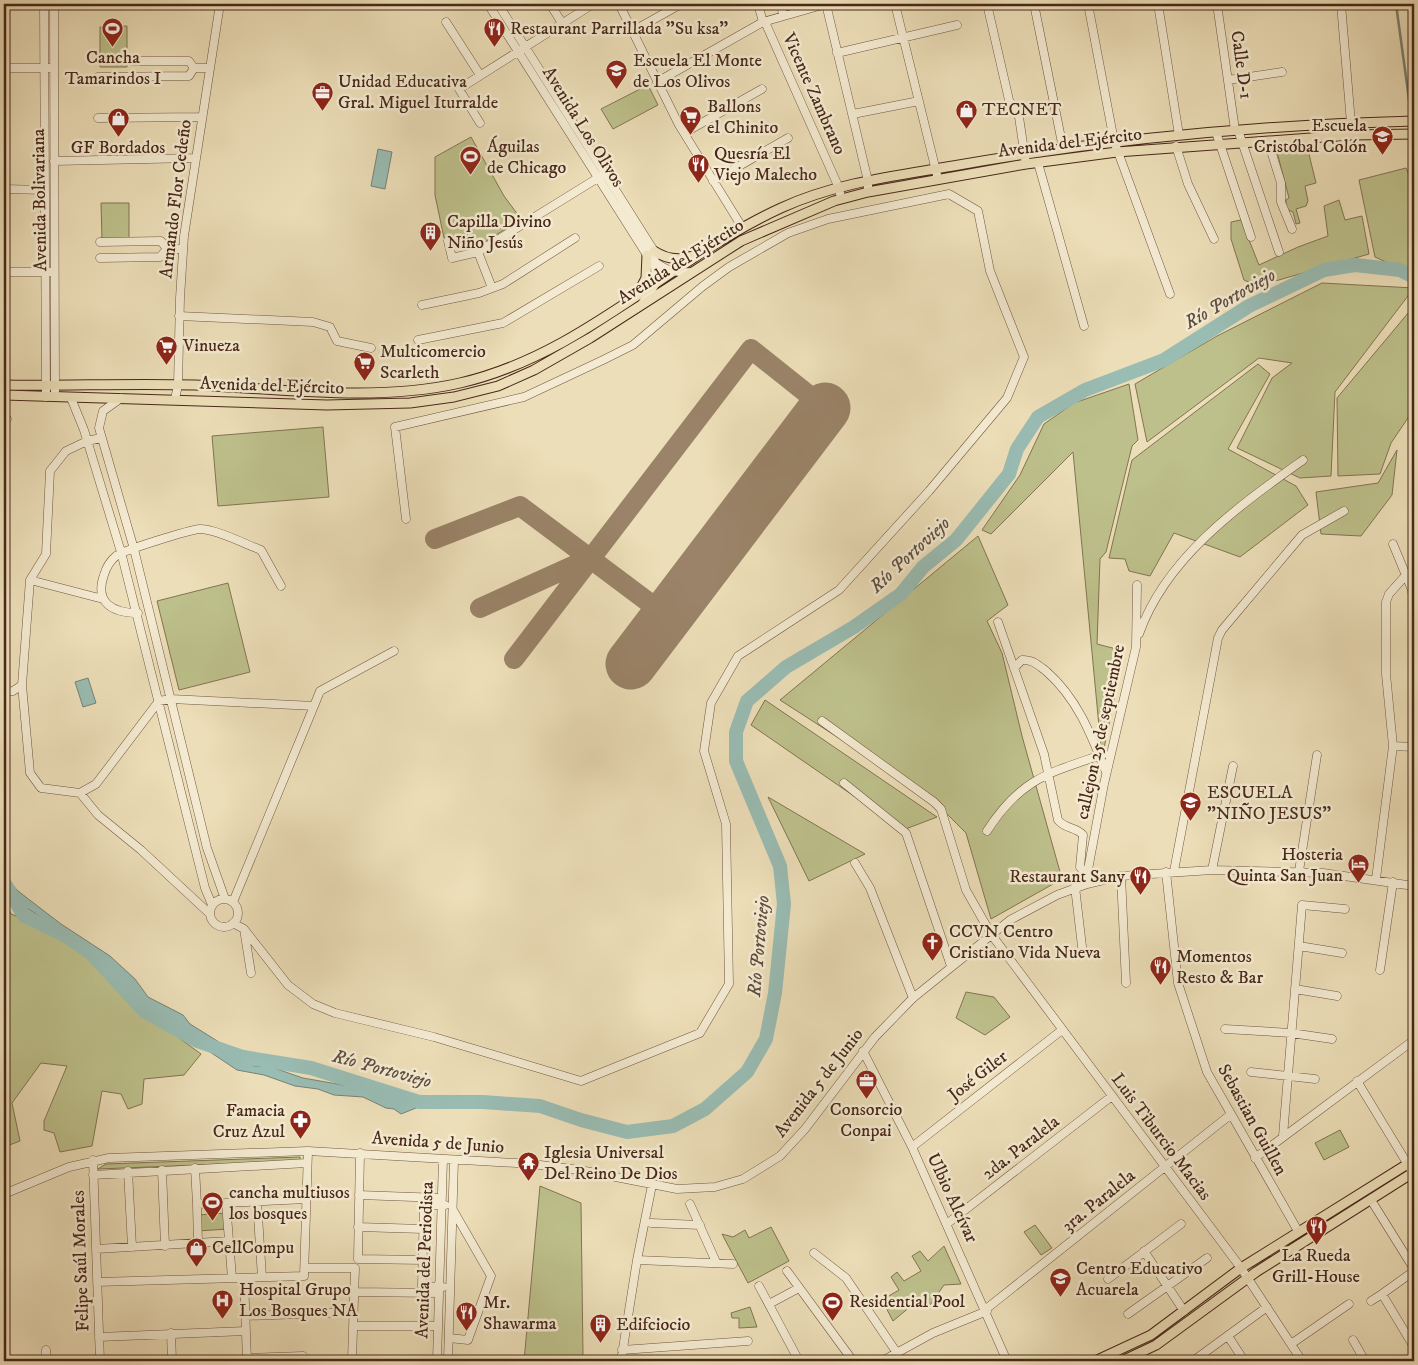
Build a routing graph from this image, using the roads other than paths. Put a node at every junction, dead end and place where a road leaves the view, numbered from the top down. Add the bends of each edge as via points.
1 (44, 4) edge
2 (54, 4) edge
3 (220, 4) edge
4 (488, 4) edge
5 (498, 4) edge
6 (550, 4) edge
7 (593, 4) edge
8 (619, 4) edge
9 (681, 4) edge
10 (758, 4) edge
11 (781, 4) edge
12 (826, 4) edge
13 (895, 4) edge
14 (987, 4) edge
15 (1034, 4) edge
16 (1088, 4) edge
17 (1158, 4) edge
18 (1218, 4) edge
19 (1340, 4) edge
20 (783, 15) junction
21 (446, 22) dead end
22 (764, 22) junction
23 (562, 23) junction
24 (957, 25) dead end
25 (631, 32) junction
26 (904, 38) junction
27 (521, 49) junction
28 (838, 53) junction
29 (132, 61) dead end
30 (4, 68) edge
31 (44, 68) junction
32 (54, 68) junction
33 (194, 68) junction
34 (209, 68) junction
35 (1282, 72) dead end
36 (480, 76) junction
37 (98, 77) dead end
38 (1228, 80) junction
39 (657, 82) junction
40 (762, 89) dead end
41 (920, 101) junction
42 (853, 114) junction
43 (201, 117) junction
44 (98, 118) dead end
45 (1414, 121) edge
46 (480, 122) dead end
47 (1351, 123) junction
48 (1237, 130) junction
49 (1216, 132) junction
50 (684, 134) junction
51 (1414, 134) edge
52 (1179, 135) junction
53 (1352, 135) junction
54 (788, 138) dead end
55 (1114, 141) junction
56 (1268, 141) junction
57 (1243, 142) junction
58 (1219, 144) junction
59 (1176, 146) junction
60 (1063, 148) junction
61 (1117, 152) junction
62 (1025, 153) junction
63 (195, 158) junction
64 (54, 160) junction
65 (1038, 163) junction
66 (1026, 164) junction
67 (936, 169) junction
68 (601, 176) junction
69 (938, 179) junction
70 (713, 181) junction
71 (868, 181) junction
72 (840, 188) junction
73 (4, 189) edge
74 (46, 190) junction
75 (868, 192) junction
76 (841, 199) junction
77 (742, 227) junction
78 (1292, 228) dead end
79 (1251, 237) dead end
80 (575, 238) dead end
81 (1214, 240) dead end
82 (448, 241) dead end
83 (100, 242) dead end
84 (167, 249) junction
85 (183, 249) junction
86 (478, 252) junction
87 (702, 252) junction
88 (1279, 252) dead end
89 (650, 253) junction
90 (100, 258) dead end
91 (656, 264) junction
92 (599, 266) dead end
93 (4, 272) edge
94 (46, 272) junction
95 (55, 272) junction
96 (674, 272) junction
97 (692, 272) junction
98 (656, 283) junction
99 (492, 288) junction
100 (1170, 294) dead end
101 (638, 302) junction
102 (422, 305) dead end
103 (179, 316) junction
104 (1084, 326) dead end
105 (418, 340) dead end
106 (371, 348) dead end
107 (4, 385) edge
108 (178, 385) junction
109 (51, 386) junction
110 (4, 395) edge
111 (51, 397) junction
112 (71, 398) junction
113 (122, 398) junction
114 (175, 399) junction
115 (101, 438) junction
116 (87, 441) junction
117 (1303, 460) dead end
118 (1344, 511) dead end
119 (406, 519) dead end
120 (1394, 544) dead end
121 (134, 549) junction
122 (122, 552) junction
123 (1406, 575) junction
124 (30, 580) junction
125 (281, 586) dead end
126 (1137, 586) dead end
127 (103, 599) junction
128 (1414, 610) edge
129 (138, 613) junction
130 (998, 622) dead end
131 (1138, 636) junction
132 (394, 651) dead end
133 (1014, 668) junction
134 (22, 685) junction
135 (4, 692) edge
136 (171, 698) junction
137 (159, 701) junction
138 (314, 706) junction
139 (822, 721) dead end
140 (1393, 746) junction
141 (1414, 748) edge
142 (1111, 752) junction
143 (1317, 755) dead end
144 (1100, 756) junction
145 (1233, 766) dead end
146 (1049, 772) junction
147 (1106, 772) junction
148 (844, 783) dead end
149 (80, 793) junction
150 (987, 831) dead end
151 (855, 863) dead end
152 (1212, 870) junction
153 (1170, 871) junction
154 (1300, 871) junction
155 (1121, 876) junction
156 (1376, 879) junction
157 (1087, 880) junction
158 (1393, 882) junction
159 (1414, 886) edge
160 (1076, 888) junction
161 (229, 901) junction
162 (211, 909) junction
163 (1345, 909) dead end
164 (233, 923) junction
165 (244, 929) junction
166 (991, 934) junction
167 (1298, 946) junction
168 (1342, 953) dead end
169 (1082, 955) dead end
170 (951, 966) junction
171 (1380, 970) dead end
172 (251, 973) dead end
173 (1126, 983) dead end
174 (1295, 989) junction
175 (1337, 996) dead end
176 (913, 998) junction
177 (1062, 1030) junction
178 (1225, 1030) dead end
179 (1291, 1033) junction
180 (1332, 1039) dead end
181 (1414, 1040) edge
182 (862, 1052) junction
183 (1252, 1072) dead end
184 (1288, 1075) junction
185 (1315, 1079) dead end
186 (1357, 1081) junction
187 (1112, 1096) junction
188 (1230, 1115) junction
189 (1283, 1136) junction
190 (912, 1147) junction
191 (308, 1151) junction
192 (360, 1153) junction
193 (1255, 1158) junction
194 (443, 1159) junction
195 (93, 1160) junction
196 (454, 1160) junction
197 (1410, 1162) edge
198 (307, 1163) junction
199 (1165, 1167) junction
200 (195, 1168) junction
201 (162, 1170) junction
202 (128, 1171) junction
203 (1413, 1173) edge
204 (93, 1175) junction
205 (652, 1185) junction
206 (4, 1194) edge
207 (359, 1195) junction
208 (306, 1199) junction
209 (1371, 1200) junction
210 (257, 1201) junction
211 (441, 1201) junction
212 (226, 1202) junction
213 (197, 1204) junction
214 (690, 1204) dead end
215 (452, 1207) junction
216 (651, 1223) dead end
217 (948, 1223) junction
218 (1181, 1224) dead end
219 (700, 1225) junction
220 (358, 1227) junction
221 (424, 1229) junction
222 (1298, 1232) junction
223 (229, 1241) junction
224 (198, 1244) junction
225 (165, 1246) junction
226 (132, 1247) junction
227 (96, 1248) junction
228 (1144, 1251) junction
229 (814, 1253) dead end
230 (1207, 1258) dead end
231 (423, 1260) junction
232 (637, 1260) junction
233 (716, 1262) junction
234 (733, 1264) dead end
235 (305, 1268) junction
236 (1241, 1268) junction
237 (1414, 1270) edge
238 (787, 1271) dead end
239 (232, 1278) junction
240 (244, 1278) junction
241 (262, 1278) junction
242 (1248, 1278) junction
243 (1108, 1279) dead end
244 (97, 1282) junction
245 (759, 1286) dead end
246 (1168, 1286) junction
247 (450, 1287) junction
248 (799, 1288) junction
249 (439, 1290) junction
250 (354, 1292) junction
251 (1382, 1294) junction
252 (1370, 1301) dead end
253 (769, 1304) junction
254 (1349, 1304) dead end
255 (1267, 1308) junction
256 (986, 1310) junction
257 (1184, 1310) junction
258 (354, 1312) junction
259 (1128, 1314) dead end
260 (245, 1316) junction
261 (353, 1326) junction
262 (438, 1326) junction
263 (246, 1331) junction
264 (171, 1333) junction
265 (1228, 1336) junction
266 (99, 1337) junction
267 (449, 1338) junction
268 (1353, 1340) dead end
269 (748, 1341) dead end
270 (1291, 1344) junction
271 (1414, 1347) edge
272 (46, 1350) dead end
273 (622, 1350) junction
274 (897, 1353) junction
275 (4, 1356) edge
276 (1106, 1359) edge
277 (250, 1360) edge
278 (352, 1360) edge
279 (4, 1361) edge
280 (46, 1361) edge
281 (100, 1361) edge
282 (172, 1361) edge
283 (303, 1361) edge
284 (394, 1361) edge
285 (437, 1361) edge
286 (448, 1361) edge
287 (621, 1361) edge
288 (799, 1361) edge
289 (853, 1361) edge
290 (882, 1361) edge
291 (1007, 1361) edge
292 (1095, 1361) edge
293 (1122, 1361) edge
294 (1193, 1361) edge
295 (1234, 1361) edge
296 (1302, 1361) edge
297 (1365, 1361) edge

1 - 31 street, Avenida Bolivariana
2 - 32 street, Avenida Bolivariana
3 - 34 street, Armando Flor Cedeño
4 - 27 street, Avenida Los Olivos
5 - 27 street, Avenida Los Olivos
6 - 23 street
7 - 23 street
8 - 25 street
9 - 25 street
10 - 22 street, Vicente Zambrano
11 - 20 street
12 - 20 street
12 - 28 street
13 - 26 street
14 - 62 street via 1009,100 1019,116
15 - 60 street
16 - 55 street
17 - 52 street
18 - 38 street, Calle D-1
19 - 47 street
20 - 22 street
21 - 36 street
22 - 39 street
22 - 72 street, Vicente Zambrano
23 - 27 street
24 - 26 street
25 - 39 street
26 - 28 street
26 - 41 street
27 - 36 street
27 - 68 street, Avenida Los Olivos
28 - 42 street
29 - 33 street via 189,62
30 - 31 street
31 - 32 street
31 - 74 street, Avenida Bolivariana
32 - 64 street, Avenida Bolivariana
33 - 34 street
33 - 37 street via 189,76
34 - 43 street, Armando Flor Cedeño
35 - 38 street
36 - 46 street via 459,89
38 - 48 street, Calle D-1
39 - 50 street
40 - 50 street
41 - 42 street
41 - 67 street
42 - 71 street
43 - 44 street
43 - 63 street, Armando Flor Cedeño
45 - 47 main road, Avenida del Ejército
47 - 48 main road, Avenida del Ejército
47 - 53 street
48 - 49 main road, Avenida del Ejército
48 - 57 street, Calle D-1
49 - 52 main road, Avenida del Ejército
49 - 58 street
50 - 70 street
51 - 53 main road, Avenida del Ejército
52 - 55 main road, Avenida del Ejército
53 - 56 main road, Avenida del Ejército
54 - 70 street
55 - 60 main road, Avenida del Ejército
55 - 61 street
56 - 57 main road, Avenida del Ejército
56 - 78 street via 1281,183 1280,202
57 - 58 main road, Avenida del Ejército
57 - 88 street, Calle D-1
58 - 59 main road, Avenida del Ejército
58 - 79 street
59 - 61 main road, Avenida del Ejército
59 - 81 street via 1188,184
60 - 62 main road, Avenida del Ejército
61 - 65 main road, Avenida del Ejército
61 - 100 street
62 - 66 street
62 - 67 main road, Avenida del Ejército
63 - 64 street
63 - 85 street, Armando Flor Cedeño
64 - 95 street, Avenida Bolivariana
65 - 66 main road, Avenida del Ejército
65 - 104 street
66 - 69 main road, Avenida del Ejército
67 - 69 street
67 - 71 main road, Avenida del Ejército
68 - 86 street
68 - 89 street, Avenida Los Olivos
69 - 75 main road, Avenida del Ejército
70 - 77 street
71 - 72 main road, Avenida del Ejército
71 - 75 street
72 - 76 street, Vicente Zambrano
72 - 77 main road, Avenida del Ejército via 786,206
73 - 74 street
74 - 94 street, Avenida Bolivariana
75 - 76 main road, Avenida del Ejército
76 - 97 main road, Avenida del Ejército via 741,240
77 - 87 main road, Avenida del Ejército
80 - 99 street
82 - 86 street via 452,258
83 - 84 street via 161,241
84 - 85 street
84 - 90 street via 160,257
85 - 103 street, Armando Flor Cedeño
86 - 99 street
87 - 89 main road via 685,259
87 - 96 main road, Avenida del Ejército
89 - 91 street, Avenida Los Olivos
89 - 101 main road
91 - 96 street
91 - 98 street, Avenida Los Olivos
92 - 105 street via 505,322
93 - 94 street
94 - 95 street
94 - 109 street, Avenida Bolivariana
95 - 109 street, Avenida Bolivariana
96 - 97 street
96 - 98 main road, Avenida del Ejército
97 - 101 main road, Avenida del Ejército
98 - 101 main road, Avenida del Ejército
99 - 102 street
101 - 108 main road, Avenida del Ejército via 522,363 444,386 366,392
101 - 114 main road, Avenida del Ejército via 569,351 534,370 498,386 454,397 410,404 327,405
103 - 106 street via 313,322 330,327 337,341
103 - 108 street, Armando Flor Cedeño
107 - 109 main road, Avenida del Ejército
108 - 109 main road, Avenida del Ejército
108 - 114 street, Armando Flor Cedeño
109 - 111 street, Avenida Bolivariana
110 - 111 main road, Avenida del Ejército
111 - 112 main road, Avenida del Ejército
112 - 113 main road, Avenida del Ejército
112 - 116 street
113 - 114 main road, Avenida del Ejército
113 - 115 street via 103,411 99,428
115 - 116 street
115 - 121 street
116 - 122 street
116 - 124 street via 66,451 50,471 46,554
117 - 131 street via 1231,514 1185,557 1152,600
118 - 153 street, Sebastian Guillen via 1302,535 1218,638
119 - 165 street via 395,427 524,397 603,360 633,345 722,272 788,233 828,219 949,194 978,211 990,271 1024,357 1008,398 839,590 738,656 711,703 704,750 726,824 729,984 700,1033 581,1081 434,1037 335,1013 313,1004 288,984
120 - 123 street
121 - 122 street
121 - 125 street via 200,529 216,533 261,550
121 - 136 street
122 - 127 street via 106,568 101,584
122 - 129 street
123 - 128 street via 1412,590
123 - 140 street via 1388,594 1386,602 1386,674
124 - 127 street
124 - 134 street
126 - 131 street, callejon 25 de septiembre
127 - 129 street via 111,608
129 - 137 street
130 - 133 street
131 - 142 street, callejon 25 de septiembre
132 - 138 street via 320,691
133 - 144 street via 1018,662 1027,659 1058,681 1086,724
133 - 146 street
134 - 135 street
134 - 149 street via 30,773 41,788
136 - 137 street
136 - 138 street
136 - 161 street via 207,848
137 - 149 street via 96,784
137 - 162 street
138 - 161 street
139 - 166 street, Luis Tiburcio Macias via 940,809 966,890
140 - 141 street
140 - 156 street
142 - 144 street
142 - 147 street, callejon 25 de septiembre
143 - 154 street
144 - 146 street
144 - 147 street
145 - 152 street
146 - 150 street via 1012,797
146 - 157 street via 1058,820 1083,835 1080,867
147 - 157 street, callejon 25 de septiembre
148 - 170 street via 906,834
149 - 162 street via 98,815
151 - 176 street via 870,888
152 - 153 street, Avenida 5 de Junio
152 - 154 street, Avenida 5 de Junio
153 - 155 street, Avenida 5 de Junio
153 - 188 street, Sebastian Guillen via 1178,982 1207,1072
154 - 156 street, Avenida 5 de Junio
155 - 157 street, Avenida 5 de Junio
155 - 173 street
156 - 158 street, Avenida 5 de Junio
157 - 160 street, Avenida 5 de Junio
158 - 159 street, Avenida 5 de Junio
158 - 171 street
160 - 166 street, Avenida 5 de Junio via 1026,910
160 - 169 street
161 - 162 street via 218,900
161 - 164 street via 238,915
162 - 164 street via 213,922 220,927
163 - 167 street via 1302,905
164 - 165 street
165 - 172 street
166 - 170 street, Avenida 5 de Junio
166 - 177 street, Luis Tiburcio Macias
167 - 168 street
167 - 174 street
170 - 176 street, Avenida 5 de Junio
174 - 175 street
174 - 179 street
176 - 182 street, Avenida 5 de Junio
177 - 187 street, Luis Tiburcio Macias
177 - 190 street, José Giler
178 - 179 street
179 - 180 street
179 - 184 street
181 - 186 street
182 - 190 street, Ulbio Alcívar
182 - 205 street, Avenida 5 de Junio via 806,1129 767,1166 743,1179 715,1187 686,1189
183 - 184 street
184 - 185 street
184 - 189 street
186 - 189 street
186 - 197 street
187 - 199 street, Luis Tiburcio Macias
187 - 217 street, 2da. Paralela
188 - 193 street, Sebastian Guillen
188 - 199 street, 3ra. Paralela
189 - 193 street
190 - 217 street, Ulbio Alcívar
191 - 192 street, Avenida 5 de Junio
191 - 195 street, Avenida 5 de Junio
191 - 198 street
192 - 194 street, Avenida 5 de Junio
192 - 207 street
193 - 222 street, Sebastian Guillen
194 - 196 street, Avenida 5 de Junio
194 - 211 street, Avenida del Periodista
195 - 204 street, Felipe Saúl Morales
195 - 206 street, Avenida 5 de Junio
196 - 205 street, Avenida 5 de Junio via 556,1166
196 - 215 street, Avenida del Periodista
197 - 203 street
197 - 222 main road
198 - 200 street
198 - 208 street
199 - 236 street, Luis Tiburcio Macias
199 - 256 street, 3ra. Paralela
200 - 201 street
200 - 213 street
201 - 202 street
201 - 225 street
202 - 204 street
202 - 226 street
203 - 209 main road
204 - 227 street, Felipe Saúl Morales
205 - 232 street
207 - 211 street
207 - 220 street
208 - 210 street
208 - 235 street
209 - 237 street
209 - 242 main road
210 - 212 street
210 - 241 street
211 - 215 street
211 - 221 street via 424,1205
211 - 249 street, Avenida del Periodista
212 - 213 street
212 - 223 street
213 - 224 street
214 - 219 street
215 - 247 street, Avenida del Periodista
215 - 267 street via 490,1276 468,1340
216 - 219 street
217 - 256 street, Ulbio Alcívar
218 - 228 street
219 - 233 street
220 - 221 street
220 - 231 street via 358,1259
221 - 231 street
222 - 236 main road
223 - 224 street
223 - 239 street
224 - 225 street
225 - 226 street
226 - 227 street
227 - 244 street, Felipe Saúl Morales
228 - 243 street
228 - 246 street
229 - 274 street via 846,1278
230 - 246 street
231 - 249 street via 422,1286
232 - 233 street
232 - 273 street
233 - 234 street
235 - 241 street via 304,1276
235 - 250 street via 355,1268
236 - 242 street, Luis Tiburcio Macias
236 - 257 main road
237 - 251 street
238 - 248 street
239 - 240 street
239 - 244 street
240 - 241 street
240 - 260 street
242 - 255 street, Luis Tiburcio Macias
242 - 293 main road via 1156,1345
244 - 266 street, Felipe Saúl Morales
245 - 253 street
246 - 257 street
246 - 259 street
247 - 249 street
247 - 267 street, Avenida del Periodista
248 - 253 street
248 - 289 street
249 - 250 street
249 - 262 street, Avenida del Periodista
250 - 258 street
251 - 252 street
251 - 271 street
253 - 288 street
254 - 270 street
255 - 265 street
255 - 270 street, Luis Tiburcio Macias
256 - 274 street, 3ra. Paralela
256 - 291 street, Ulbio Alcívar
257 - 276 main road via 1151,1335
258 - 260 street
258 - 261 street
260 - 263 street
261 - 262 street
261 - 278 street
262 - 285 street, Avenida del Periodista
263 - 264 street
263 - 277 street
264 - 266 street
264 - 282 street
265 - 294 street
265 - 295 street via 1241,1356
266 - 281 street, Felipe Saúl Morales
267 - 286 street, Avenida del Periodista
268 - 297 street
269 - 273 street
270 - 296 street, Luis Tiburcio Macias
272 - 280 street
273 - 287 street
274 - 290 street, 3ra. Paralela
275 - 279 street
276 - 292 main road
277 - 283 street via 303,1356
278 - 284 street

